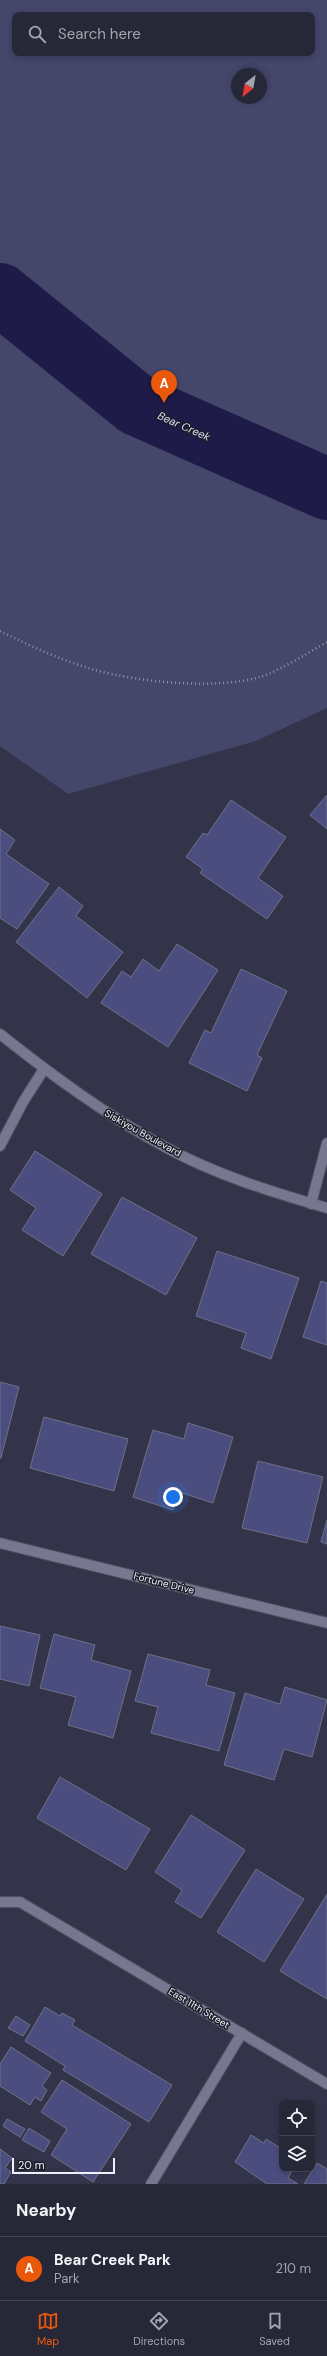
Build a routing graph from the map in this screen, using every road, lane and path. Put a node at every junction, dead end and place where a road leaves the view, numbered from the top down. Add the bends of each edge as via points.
1 (0, 631) edge
2 (327, 642) edge
3 (0, 1034) edge
4 (44, 1069) junction
5 (327, 1143) edge
6 (0, 1146) edge
7 (311, 1204) junction
8 (327, 1208) edge
9 (0, 1543) edge
10 (327, 1623) edge
11 (0, 1902) edge
12 (242, 2033) junction
13 (327, 2084) edge
14 (152, 2184) edge

1 - 2 path via 26,644 95,670 143,679 199,684 261,677
3 - 4 street, Siskiyou Boulevard
4 - 6 street
4 - 7 street, Siskiyou Boulevard via 101,1110 166,1148 243,1182
5 - 7 street
7 - 8 street, Siskiyou Boulevard
9 - 10 street, Fortune Drive
11 - 12 street, East 11th Street via 20,1902
12 - 13 street, East 11th Street
12 - 14 street

